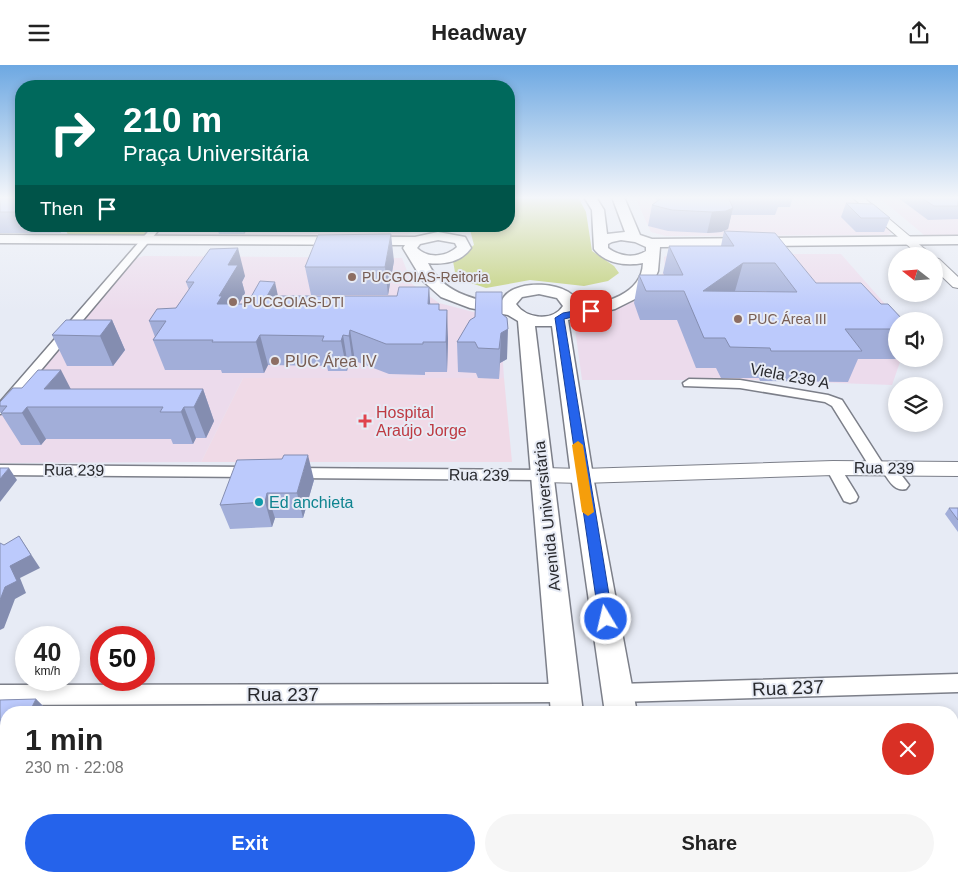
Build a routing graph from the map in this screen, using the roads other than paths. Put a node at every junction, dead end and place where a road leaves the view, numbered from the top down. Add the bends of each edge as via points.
1 (150, 235) edge
2 (463, 235) edge
3 (600, 235) edge
4 (902, 235) edge
5 (634, 237) joint
6 (0, 239) edge
7 (958, 240) edge
8 (144, 242) junction
9 (418, 242) edge
10 (601, 243) junction
11 (464, 244) junction
12 (0, 246) edge
13 (917, 247) edge
14 (928, 247) edge
15 (888, 249) edge
16 (651, 250) junction
17 (943, 250) edge
18 (958, 250) edge
19 (449, 257) junction
20 (616, 258) junction
21 (943, 271) edge
22 (958, 284) edge
23 (513, 295) junction
24 (565, 297) junction
25 (520, 316) junction
26 (562, 316) junction
27 (689, 383) dead end
28 (0, 410) edge
29 (833, 468) junction
30 (883, 468) junction
31 (958, 469) edge
32 (0, 470) edge
33 (543, 475) junction
34 (582, 476) junction
35 (901, 485) dead end
36 (850, 497) dead end
37 (958, 683) edge
38 (0, 695) edge
39 (566, 703) edge
40 (619, 703) edge

1 - 8 street
2 - 11 main road
3 - 10 main road
4 - 13 street
5 - 10 main road via 614,237
5 - 16 main road
6 - 8 main road
7 - 14 main road
8 - 9 main road via 330,248
8 - 12 main road
8 - 28 street
9 - 11 main road via 446,236
9 - 19 main road via 423,258
9 - 25 main road via 422,269 441,290 475,304
10 - 20 main road via 603,252
11 - 19 main road via 462,252
15 - 16 main road via 717,246
16 - 20 main road via 640,259
16 - 26 main road via 649,278 642,289 621,302
17 - 18 main road
19 - 23 main road via 444,262 442,273 458,287 488,296
20 - 24 main road via 628,263 631,269 631,277 622,287 601,297
21 - 22 street
23 - 24 main road via 539,289
23 - 25 main road, Avenida Universitária via 508,304
24 - 26 main road via 571,306
25 - 26 main road via 542,321
25 - 33 main road, Avenida Universitária
26 - 34 main road
27 - 30 street, Viela 239 A via 740,384 828,399 837,403
29 - 30 street, Rua 239
29 - 34 street, Rua 239
29 - 36 street
30 - 31 street, Rua 239
30 - 35 street, Viela 239 A
32 - 33 street, Rua 239
33 - 34 street, Rua 239
33 - 39 main road, Avenida Universitária
34 - 40 main road
37 - 40 street, Rua 237
38 - 39 street, Rua 237

